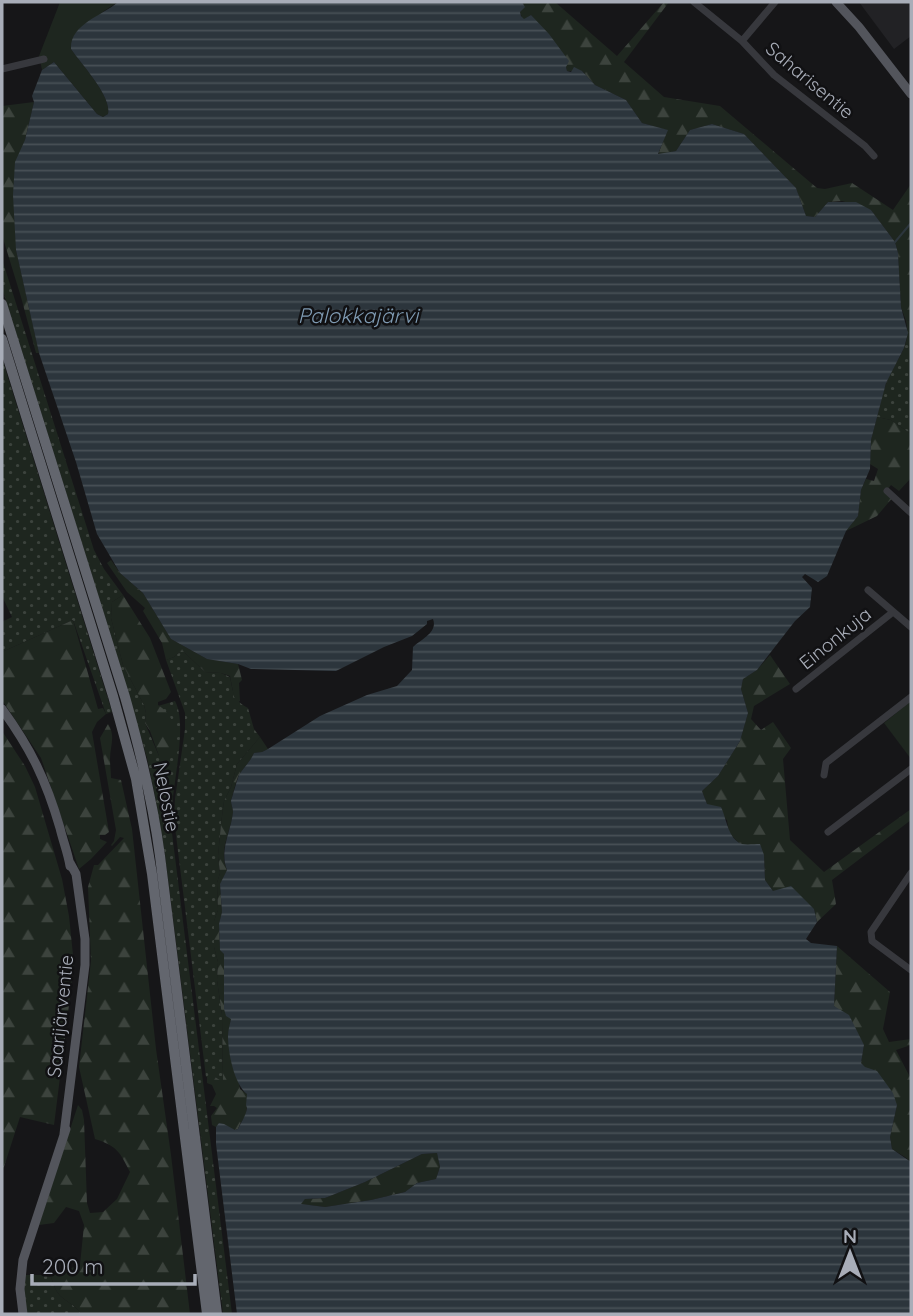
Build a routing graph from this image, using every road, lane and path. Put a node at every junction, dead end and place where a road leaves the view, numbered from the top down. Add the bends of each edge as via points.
1 (694, 2) edge
2 (775, 2) edge
3 (836, 2) edge
4 (844, 2) edge
5 (859, 27) junction
6 (742, 41) junction
7 (44, 59) dead end
8 (2, 69) edge
9 (911, 94) edge
10 (874, 156) dead end
11 (2, 304) edge
12 (2, 339) edge
13 (887, 491) dead end
14 (911, 513) edge
15 (868, 590) dead end
16 (893, 611) junction
17 (911, 627) edge
18 (796, 689) dead end
19 (911, 697) edge
20 (2, 709) edge
21 (911, 769) edge
22 (824, 775) dead end
23 (828, 832) dead end
24 (911, 873) edge
25 (911, 970) edge
26 (23, 1314) edge
27 (207, 1314) edge
28 (217, 1314) edge

1 - 6 street, Saharisentie
2 - 6 street
3 - 5 main road
4 - 5 main road
5 - 9 main road
6 - 10 street, Saharisentie via 774,75
7 - 8 street
11 - 28 highway, Nelostie via 125,697 150,793
12 - 27 highway, Nelostie via 136,779
13 - 14 street
15 - 16 street
16 - 17 street
16 - 18 street, Einonkuja
19 - 22 street via 826,762
20 - 26 main road, Saarijärventie via 48,790 77,887 85,939 64,1134 23,1260
21 - 23 street
24 - 25 street via 871,932 872,941

